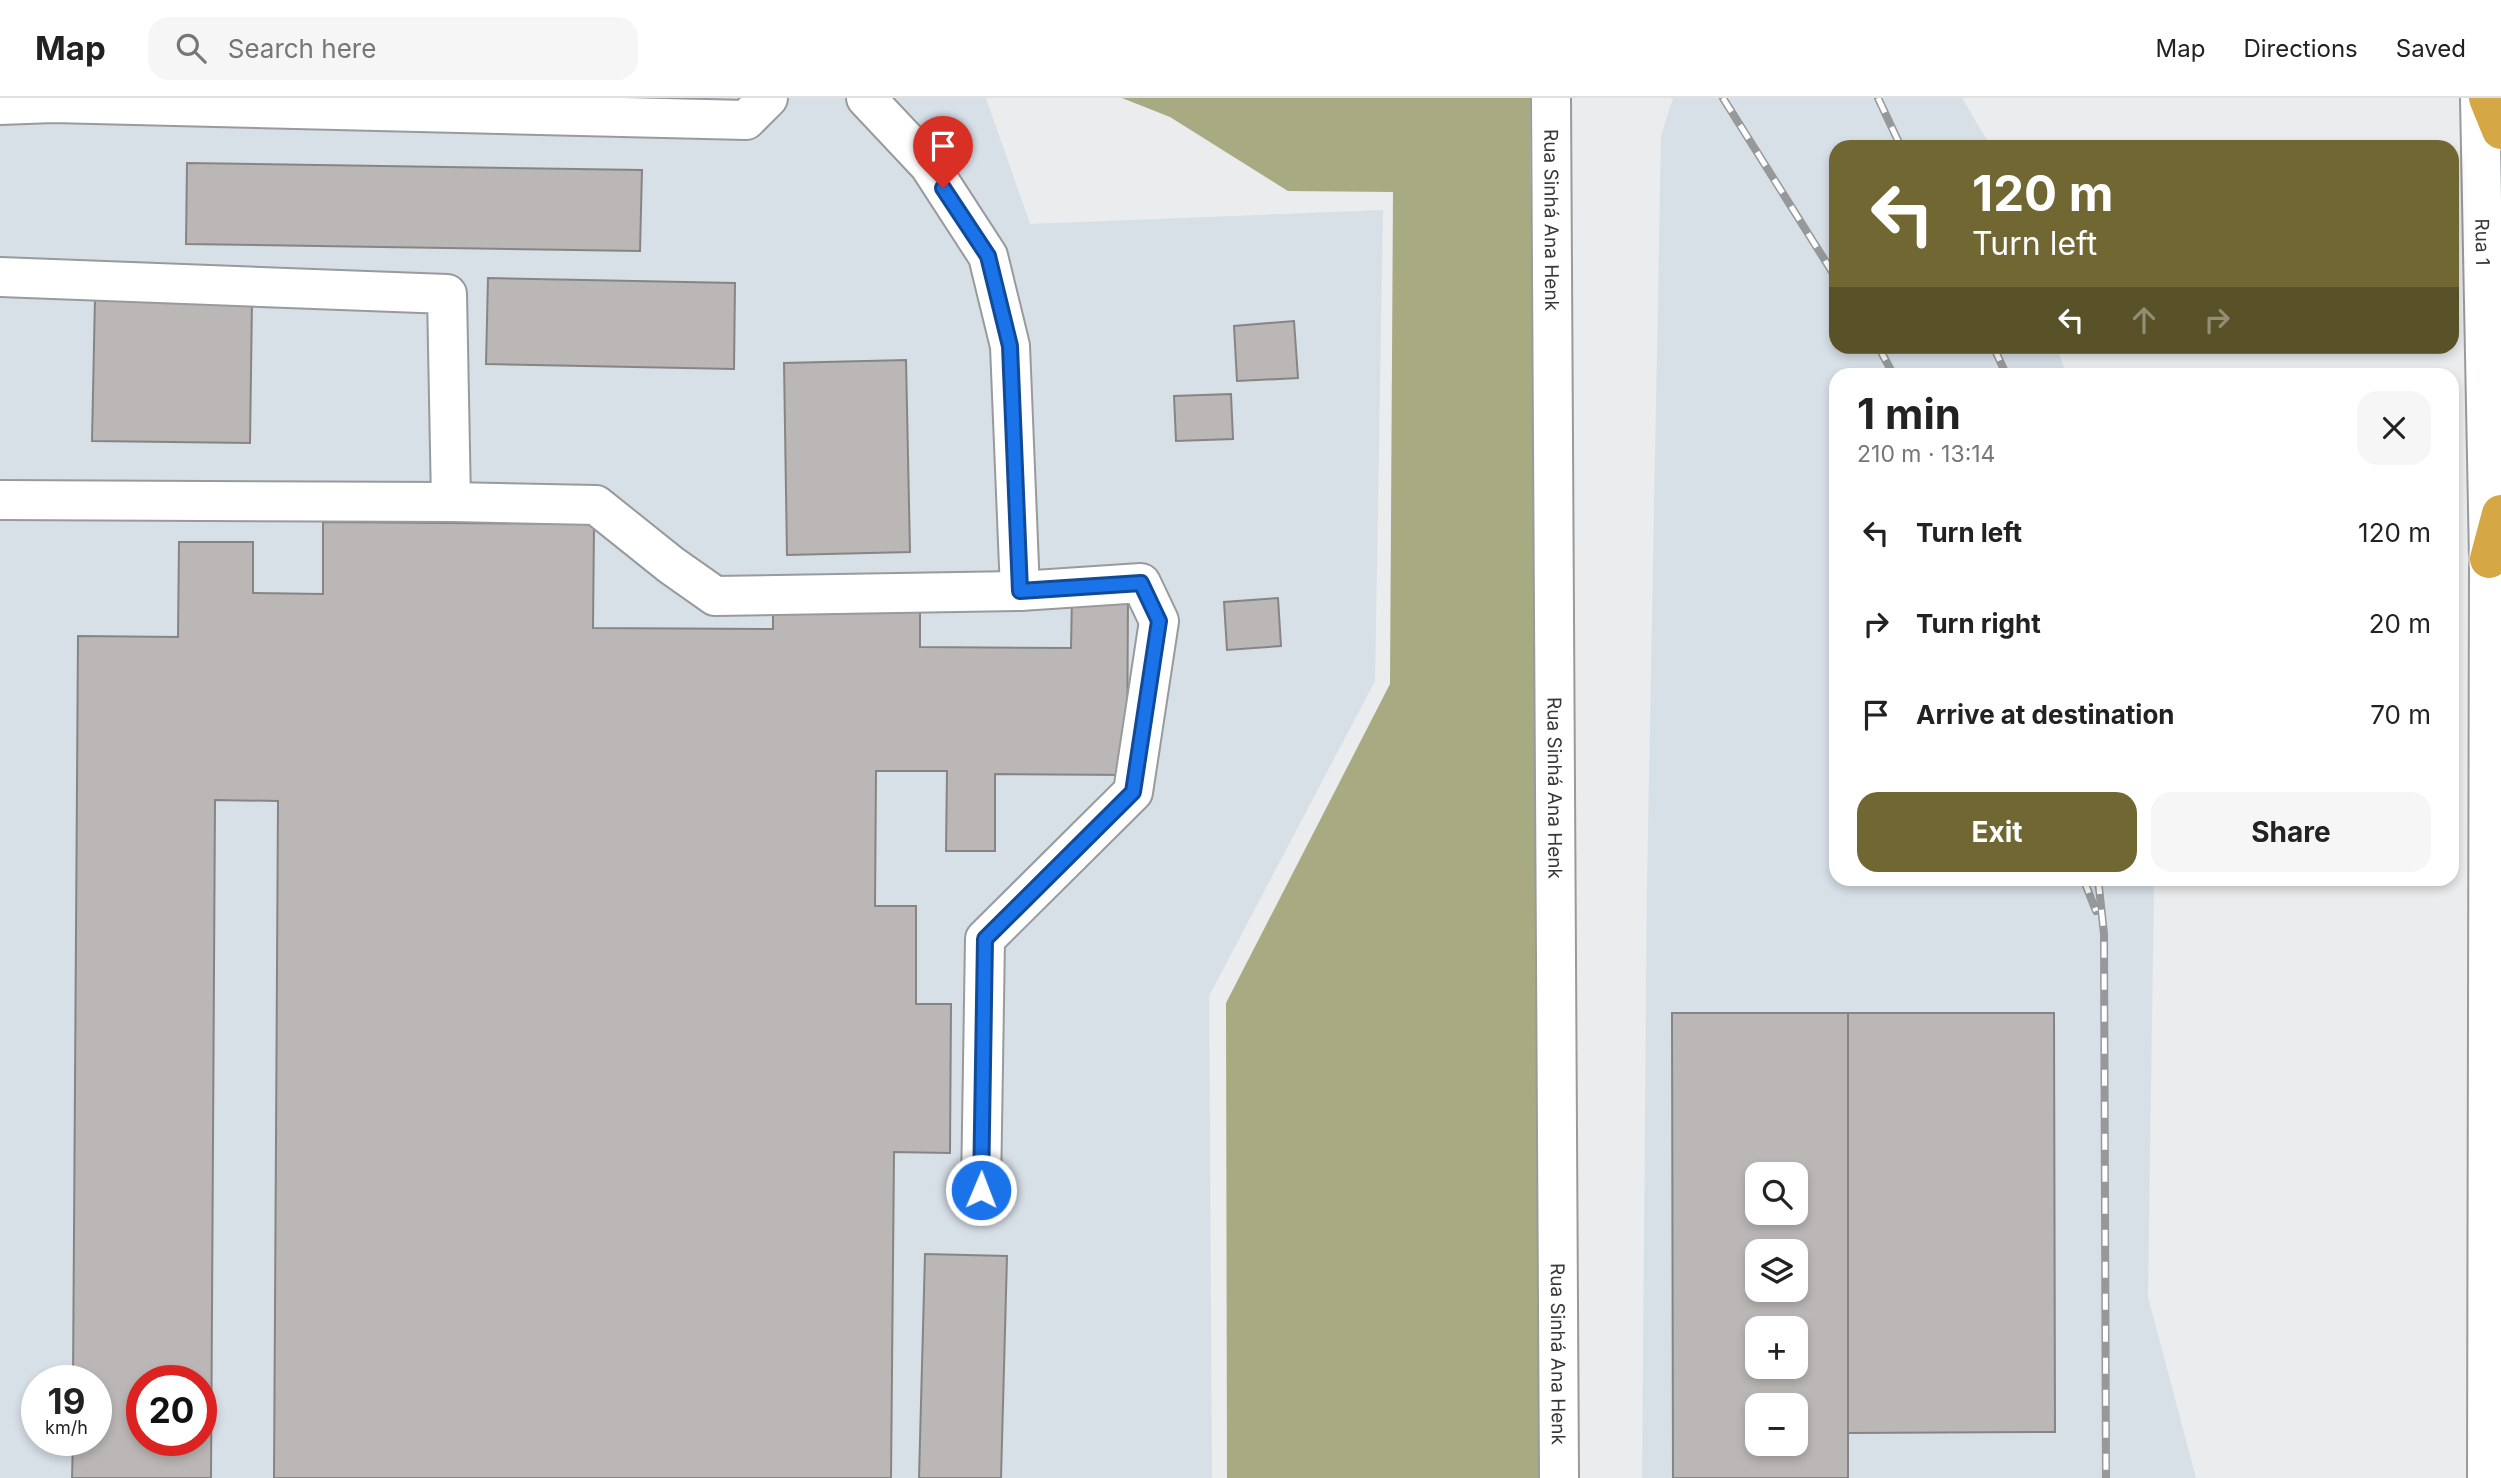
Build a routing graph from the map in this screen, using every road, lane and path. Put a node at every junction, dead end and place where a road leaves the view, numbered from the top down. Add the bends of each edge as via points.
1 (768, 98) edge
2 (866, 98) edge
3 (1550, 98) edge
4 (2480, 98) edge
5 (2487, 98) edge
6 (54, 100) edge
7 (274, 103) edge
8 (0, 105) edge
9 (589, 107) edge
10 (2501, 130) edge
11 (0, 277) edge
12 (0, 500) edge
13 (451, 502) junction
14 (2501, 514) edge
15 (2489, 559) junction
16 (1020, 591) junction
17 (981, 1190) dead end
18 (2494, 1434) edge
19 (1559, 1478) edge
20 (2487, 1478) edge

1 - 9 street via 746,120
2 - 16 street via 929,165 988,256 1010,346
3 - 19 street, Rua Sinhá Ana Henk
4 - 15 street, Rua 1
5 - 10 highway
6 - 7 street
6 - 8 street
7 - 9 street
11 - 13 street via 447,294
12 - 13 street
13 - 16 street via 596,505 715,596
14 - 15 highway
15 - 18 street, Rua 1
16 - 17 street via 1141,583 1159,621 1133,792 985,939
18 - 20 street, Rua 1

